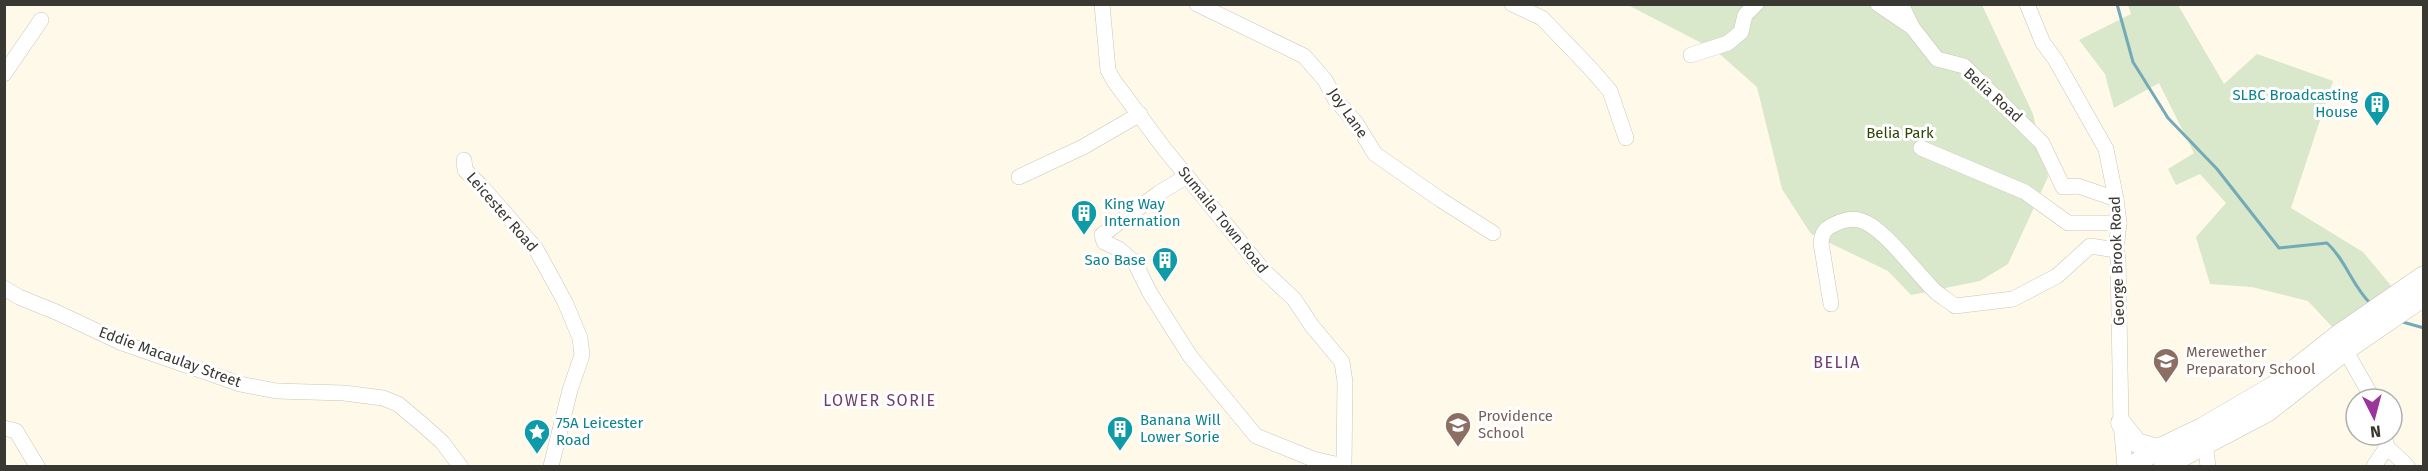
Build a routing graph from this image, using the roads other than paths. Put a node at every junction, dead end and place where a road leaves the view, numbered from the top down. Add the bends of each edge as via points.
1 (1102, 4) edge
2 (1197, 4) edge
3 (1512, 4) edge
4 (1756, 4) edge
5 (1878, 4) edge
6 (1901, 4) edge
7 (2027, 4) edge
8 (41, 20) dead end
9 (1912, 27) junction
10 (1691, 55) dead end
11 (4, 74) edge
12 (1140, 114) junction
13 (1626, 138) dead end
14 (1920, 148) dead end
15 (464, 160) dead end
16 (1187, 176) junction
17 (1019, 177) dead end
18 (2116, 199) junction
19 (2119, 223) junction
20 (1493, 233) dead end
21 (2116, 250) junction
22 (2424, 276) edge
23 (4, 288) edge
24 (2424, 296) edge
25 (1831, 304) dead end
26 (2371, 323) junction
27 (2342, 343) junction
28 (2366, 387) edge
29 (2121, 423) junction
30 (4, 428) edge
31 (2204, 436) junction
32 (2383, 447) edge
33 (2391, 447) edge
34 (2161, 458) edge
35 (37, 466) edge
36 (460, 466) edge
37 (551, 466) edge
38 (1344, 466) edge
39 (2125, 466) edge
40 (2132, 466) edge
41 (2208, 466) edge
42 (2374, 466) edge
43 (2407, 466) edge

1 - 12 street, Sumaila Town Road via 1108,70
2 - 20 street, Joy Lane via 1304,56 1375,154
3 - 13 street via 1542,18 1610,91
4 - 10 street via 1745,15 1740,32 1728,43
5 - 9 street
6 - 9 street, Belia Road
7 - 18 street, George Brook Road via 2043,43 2106,149
8 - 11 street
9 - 18 street, Belia Road via 1937,58 1964,66 2023,122 2042,143 2063,187 2078,186
12 - 16 street, Sumaila Town Road
12 - 17 street
14 - 19 street via 2025,192 2068,223
15 - 37 street, Leicester Road via 465,170 536,249 566,302 580,338 582,354
16 - 38 street, Sumaila Town Road via 1263,270 1294,299 1342,362
16 - 38 street via 1102,235 1104,242 1135,263 1190,356 1256,436 1313,459
18 - 19 street, George Brook Road
19 - 21 street, George Brook Road
21 - 25 street via 2090,246 2057,276 2013,299 1955,306 1937,293 1876,228 1861,220 1851,220 1836,223 1822,235
21 - 29 street, George Brook Road
22 - 26 main road
23 - 36 street, Eddie Macaulay Street via 122,343 240,384 276,391 383,398 398,404 423,425
24 - 26 main road
26 - 27 main road
27 - 28 street
27 - 31 main road via 2267,412 2240,417
29 - 34 main road via 2137,443
29 - 39 street, George Brook Road
30 - 35 street via 16,431
31 - 34 main road
31 - 41 street
32 - 42 street
33 - 43 street
34 - 40 main road

